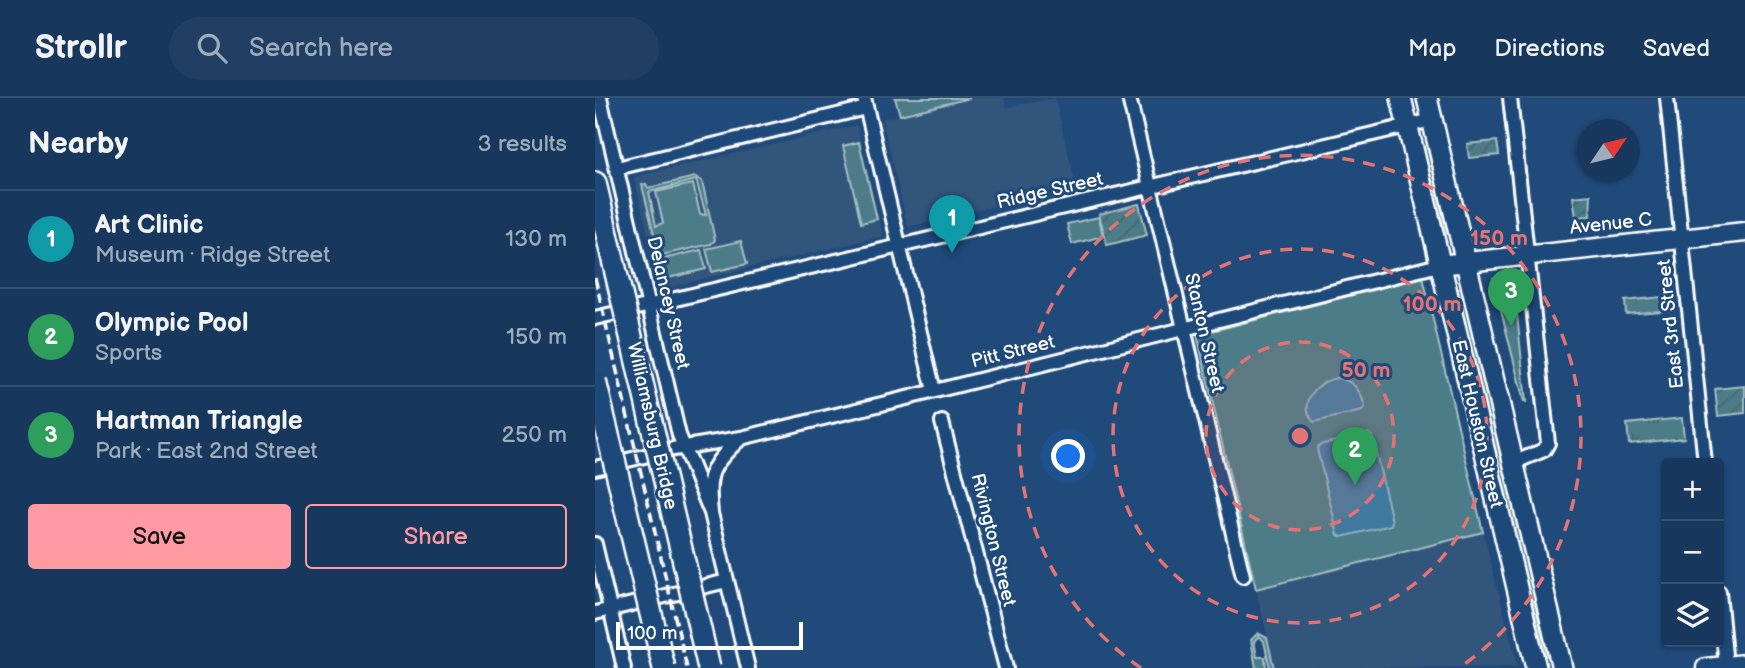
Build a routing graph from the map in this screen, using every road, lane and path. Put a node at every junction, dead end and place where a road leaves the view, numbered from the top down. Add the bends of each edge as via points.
1 (600, 98) edge
2 (1129, 98) edge
3 (1401, 98) edge
4 (1427, 98) edge
5 (1510, 98) edge
6 (1667, 98) edge
7 (865, 103) edge
8 (1432, 120) junction
9 (1407, 126) junction
10 (617, 168) junction
11 (595, 183) edge
12 (1150, 187) junction
13 (1745, 232) edge
14 (1682, 238) junction
15 (899, 246) junction
16 (1527, 254) junction
17 (1465, 260) junction
18 (1439, 265) junction
19 (650, 305) junction
20 (595, 318) edge
21 (1183, 329) junction
22 (595, 381) edge
23 (934, 391) junction
24 (942, 422) dead end
25 (741, 438) junction
26 (683, 447) junction
27 (1704, 458) edge
28 (1513, 463) junction
29 (595, 468) edge
30 (711, 513) junction
31 (595, 544) edge
32 (1243, 576) dead end
33 (727, 581) junction
34 (610, 609) junction
35 (595, 613) edge
36 (1724, 645) edge
37 (1745, 664) edge
38 (1726, 666) junction
39 (624, 668) edge
40 (664, 668) edge
41 (709, 668) edge
42 (748, 668) edge
43 (1006, 668) edge
44 (1536, 668) edge
45 (1562, 668) edge
46 (1706, 668) edge

1 - 10 street, Delancey Street
2 - 12 street, Stanton Street
3 - 9 main road, East Houston Street
4 - 8 main road, East Houston Street
5 - 16 street
6 - 14 street, East 3rd Street
7 - 10 street
7 - 15 street
8 - 9 street, Ridge Street
8 - 17 main road, East Houston Street
9 - 12 street, Ridge Street
9 - 18 main road, East Houston Street
10 - 19 street, Delancey Street
11 - 41 highway, Williamsburg Bridge, bridge
12 - 15 street, Ridge Street
12 - 21 street, Stanton Street
13 - 14 main road, Avenue C
14 - 16 main road, Avenue C
14 - 27 street, East 3rd Street
15 - 19 street, Ridge Street
15 - 23 street
16 - 17 main road, Avenue C
16 - 28 street via 1548,443 1544,450
17 - 18 main road, Avenue C
17 - 28 main road, East Houston Street
18 - 21 street, Pitt Street
18 - 44 main road, East Houston Street
19 - 20 street, Ridge Street
19 - 26 street, Delancey Street
21 - 23 street, Pitt Street
21 - 32 street, Stanton Street
22 - 40 highway, bridge
23 - 25 street, Pitt Street
24 - 43 street, Rivington Street
25 - 26 street, Pitt Street
25 - 30 street, Delancey Street via 712,471 708,488
26 - 29 street, Pitt Street
26 - 30 street, Delancey Street
28 - 45 main road, East Houston Street
30 - 33 street, Delancey Street
31 - 34 street
33 - 34 street
33 - 42 street, Delancey Street
34 - 35 street
34 - 39 street
36 - 38 street
37 - 38 main road
38 - 46 main road

